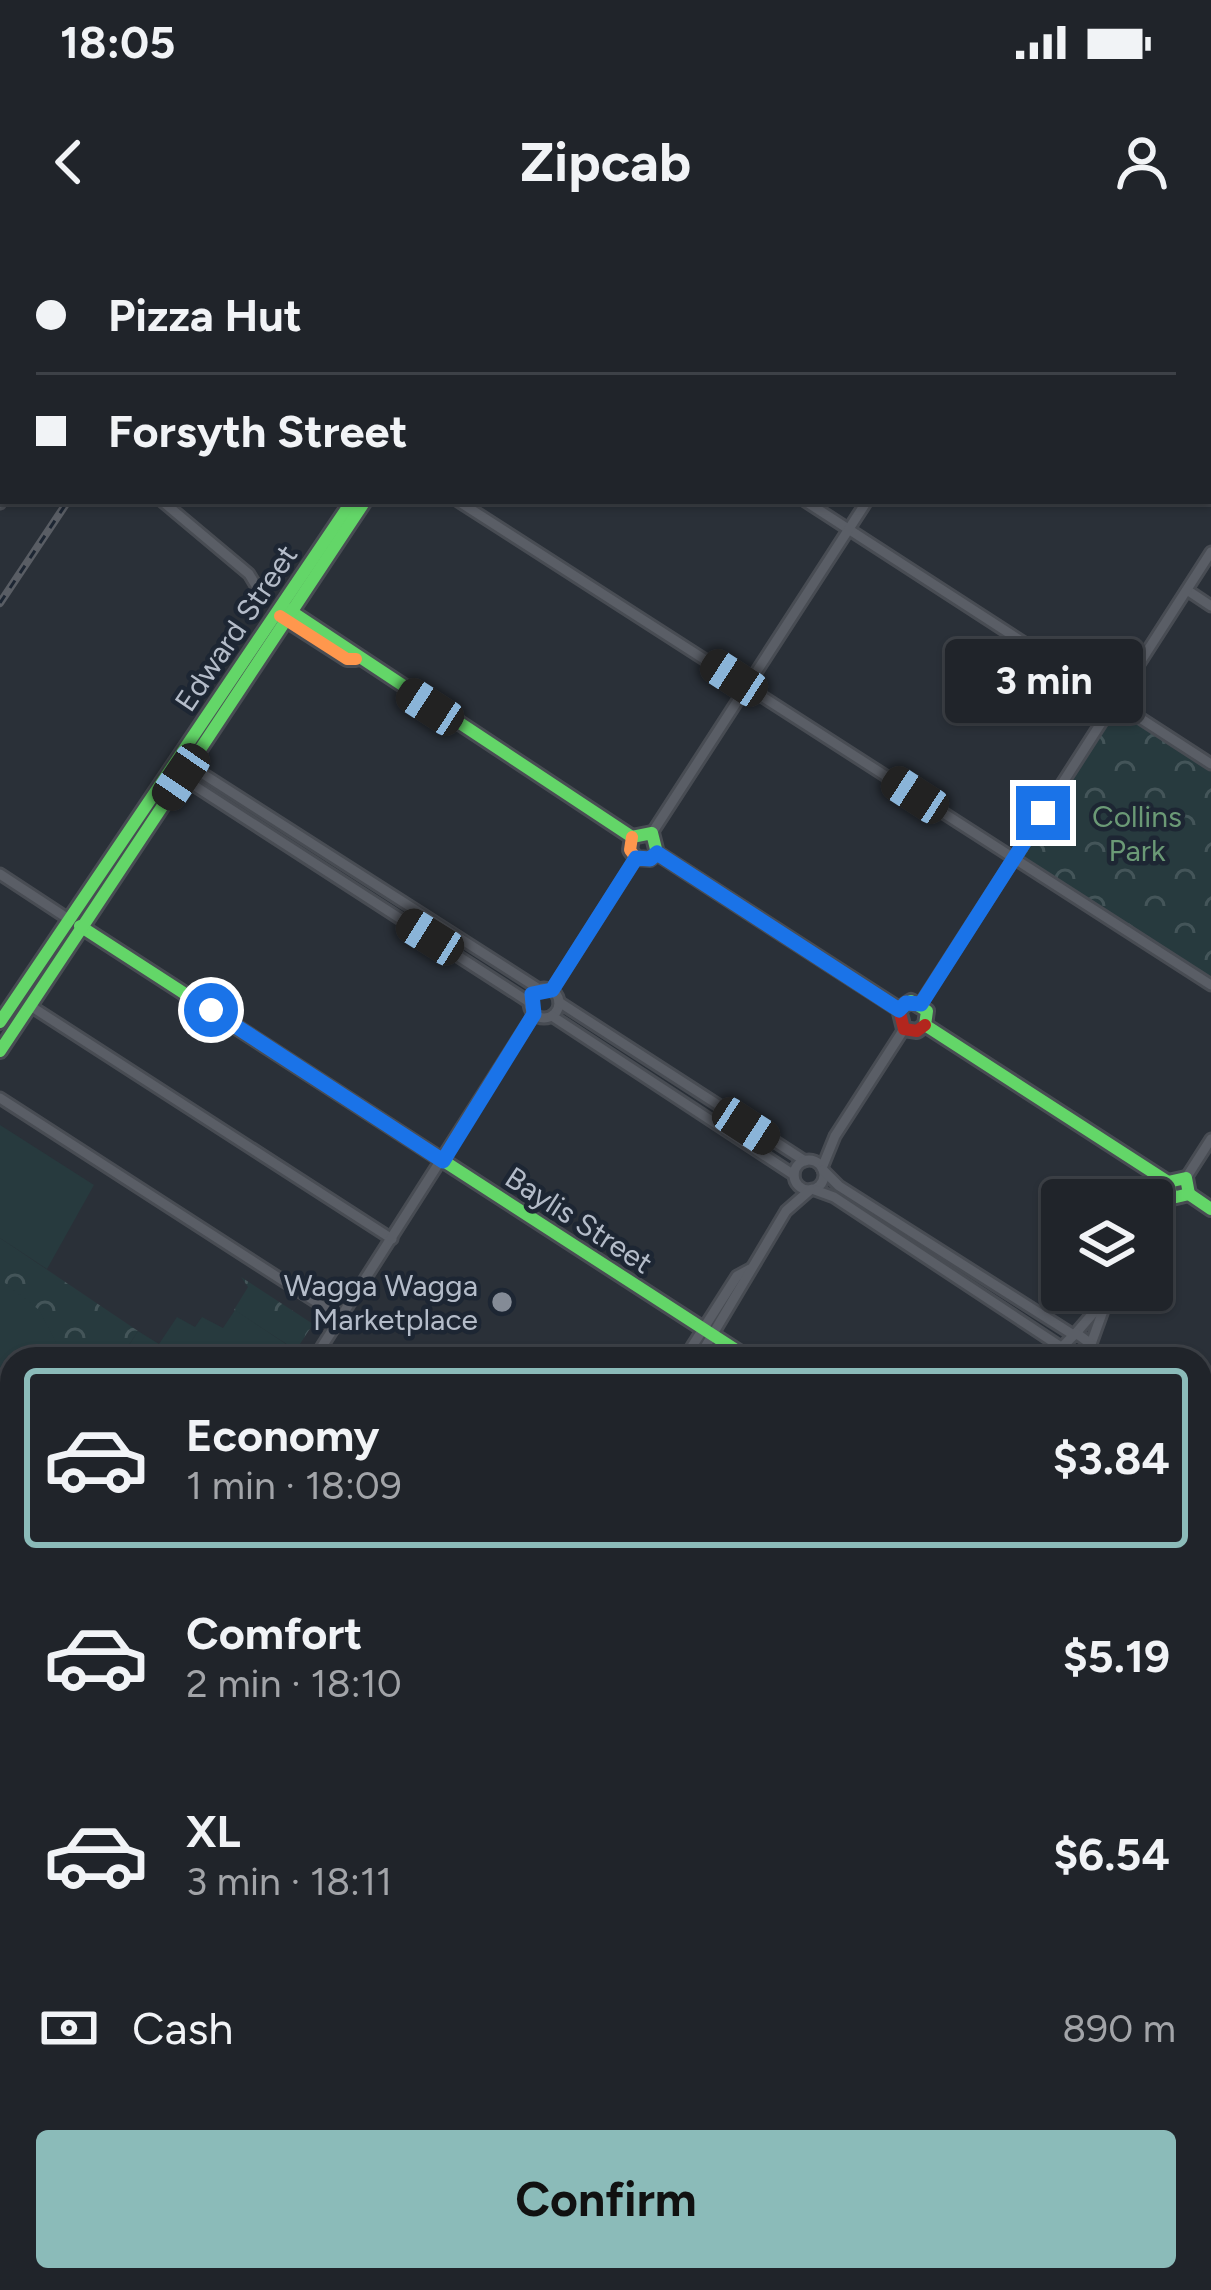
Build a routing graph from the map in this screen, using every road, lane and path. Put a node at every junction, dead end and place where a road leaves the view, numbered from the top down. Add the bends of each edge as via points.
1 (166, 504) edge
2 (350, 504) edge
3 (363, 504) edge
4 (463, 504) edge
5 (810, 504) edge
6 (865, 504) edge
7 (849, 529) junction
8 (1211, 552) edge
9 (258, 589) dead end
10 (1187, 590) junction
11 (1211, 606) edge
12 (283, 612) junction
13 (747, 686) junction
14 (1115, 701) junction
15 (1211, 764) edge
16 (185, 771) junction
17 (253, 806) junction
18 (245, 819) junction
19 (652, 833) junction
20 (297, 835) junction
21 (632, 837) junction
22 (289, 847) junction
23 (657, 853) junction
24 (636, 858) junction
25 (1014, 858) junction
26 (345, 867) junction
27 (0, 874) edge
28 (337, 878) junction
29 (388, 895) junction
30 (381, 906) junction
31 (67, 918) junction
32 (80, 926) junction
33 (433, 932) junction
34 (477, 960) junction
35 (1211, 985) edge
36 (539, 989) junction
37 (552, 990) junction
38 (530, 1002) junction
39 (559, 1002) junction
40 (921, 1004) junction
41 (29, 1005) junction
42 (899, 1010) junction
43 (534, 1014) junction
44 (552, 1016) junction
45 (0, 1022) edge
46 (925, 1025) junction
47 (904, 1029) junction
48 (616, 1049) junction
49 (0, 1051) edge
50 (0, 1098) edge
51 (702, 1105) junction
52 (746, 1126) junction
53 (739, 1136) junction
54 (835, 1136) junction
55 (1211, 1139) edge
56 (443, 1161) junction
57 (807, 1161) junction
58 (822, 1169) junction
59 (794, 1176) junction
60 (1186, 1178) junction
61 (1163, 1179) edge
62 (1173, 1179) edge
63 (811, 1189) junction
64 (1189, 1194) junction
65 (1173, 1198) edge
66 (1211, 1209) edge
67 (786, 1211) junction
68 (881, 1220) junction
69 (392, 1239) junction
70 (1006, 1300) junction
71 (1094, 1311) edge
72 (1104, 1311) edge
73 (341, 1318) junction
74 (708, 1332) junction
75 (1074, 1333) junction
76 (1091, 1345) junction
77 (322, 1347) edge
78 (695, 1347) edge
79 (702, 1347) edge
80 (731, 1347) edge
81 (1062, 1347) edge
82 (1074, 1347) edge
83 (1088, 1347) edge

1 - 9 street
2 - 12 main road, Edward Street
3 - 12 main road, Edward Street
4 - 13 street
5 - 7 street
6 - 7 street
7 - 13 street
7 - 14 street
8 - 10 street
10 - 11 street
10 - 14 street
12 - 16 main road, Edward Street
12 - 21 main road
12 - 31 main road, Edward Street
13 - 19 street
13 - 25 street
14 - 15 street
14 - 25 street
16 - 17 street
16 - 18 street
16 - 32 main road, Edward Street
17 - 18 street
17 - 20 street
18 - 22 street
19 - 21 main road
19 - 23 main road
20 - 22 street
20 - 26 street
21 - 24 main road
22 - 28 street
23 - 24 main road
23 - 42 main road
24 - 37 street
25 - 35 street
25 - 40 street
26 - 28 street
26 - 29 street
27 - 31 street
28 - 30 street
29 - 30 street
29 - 33 street
30 - 33 street
31 - 32 main road, Baylis Street
31 - 45 main road, Edward Street
32 - 41 main road, Edward Street
32 - 56 main road, Baylis Street
33 - 34 street
34 - 36 street
34 - 38 street
36 - 37 street
36 - 38 street
37 - 39 street
38 - 43 street
39 - 44 street
39 - 48 street
40 - 42 main road
40 - 46 main road
41 - 49 main road, Edward Street
41 - 69 street
42 - 47 main road
43 - 44 street
43 - 56 street
44 - 48 street
46 - 47 main road
46 - 61 main road
47 - 54 street
48 - 51 street
50 - 73 street
51 - 52 street
51 - 53 street
52 - 53 street
52 - 57 street
53 - 59 street
54 - 57 street
54 - 58 street
55 - 60 street
56 - 69 street
56 - 74 main road, Baylis Street
57 - 58 street
57 - 59 street
58 - 63 street
58 - 68 street
59 - 63 street
59 - 67 street
60 - 62 main road
60 - 64 main road
63 - 67 street
63 - 68 street
64 - 65 main road
64 - 66 main road
67 - 74 street via 747,1283
68 - 70 street
69 - 73 street
70 - 75 street
70 - 81 street
71 - 75 street
72 - 76 street
73 - 77 street
74 - 78 street
74 - 79 street
74 - 80 main road, Baylis Street
75 - 76 street
75 - 82 street
76 - 83 street

